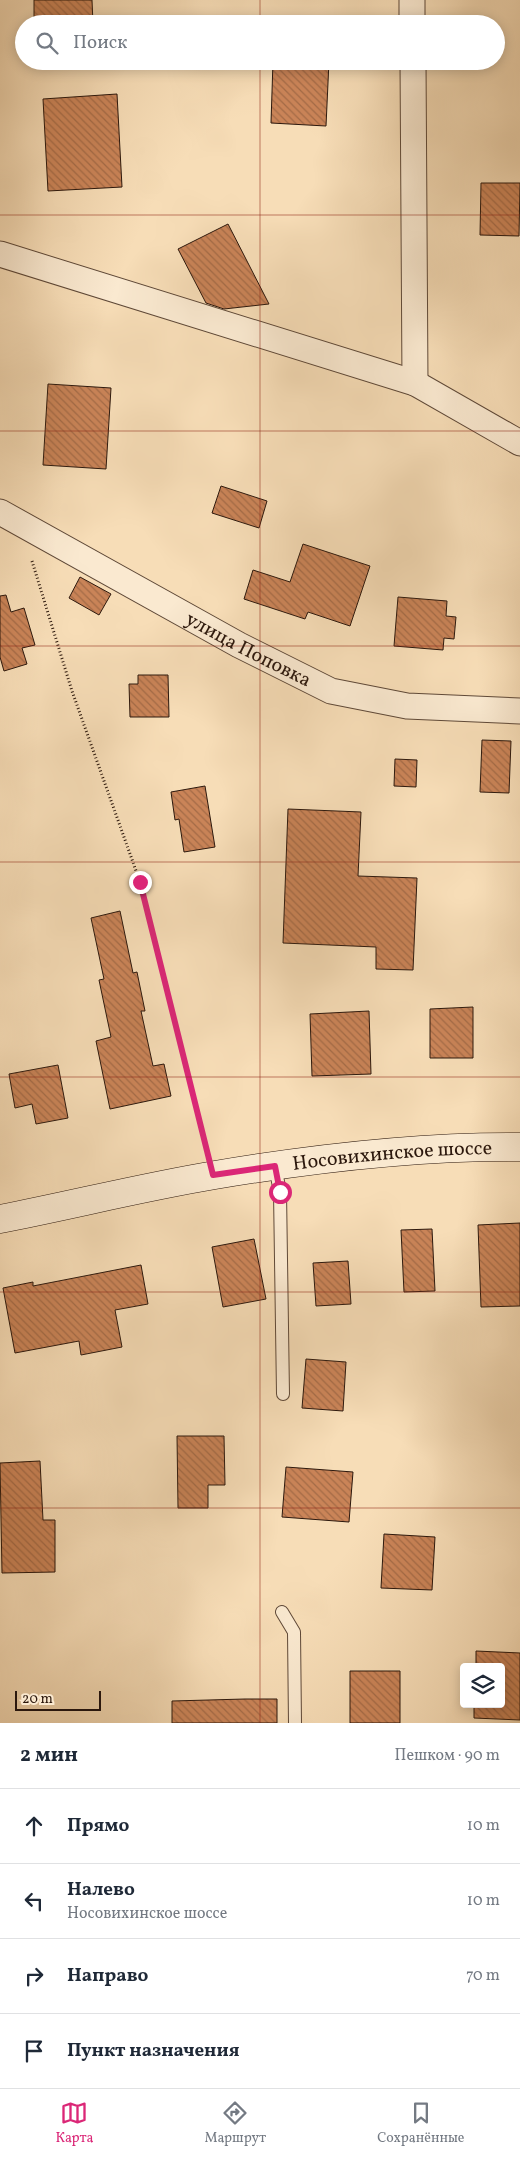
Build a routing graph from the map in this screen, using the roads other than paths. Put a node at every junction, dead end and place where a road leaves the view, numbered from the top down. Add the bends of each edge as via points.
1 (412, 0) edge
2 (412, 15) edge
3 (413, 70) edge
4 (0, 254) edge
5 (415, 382) junction
6 (520, 443) edge
7 (10, 517) edge
8 (520, 712) edge
9 (520, 1147) edge
10 (275, 1166) junction
11 (0, 1219) edge
12 (283, 1394) dead end
13 (282, 1612) dead end
14 (296, 1723) edge

1 - 2 street
3 - 5 street
4 - 5 street
5 - 6 street
7 - 8 street, улица Поповка via 239,645 331,690 407,706
9 - 10 main road, Носовихинское шоссе via 397,1150
10 - 11 main road, Носовихинское шоссе via 213,1175
10 - 12 lane via 280,1192
13 - 14 lane via 294,1632

